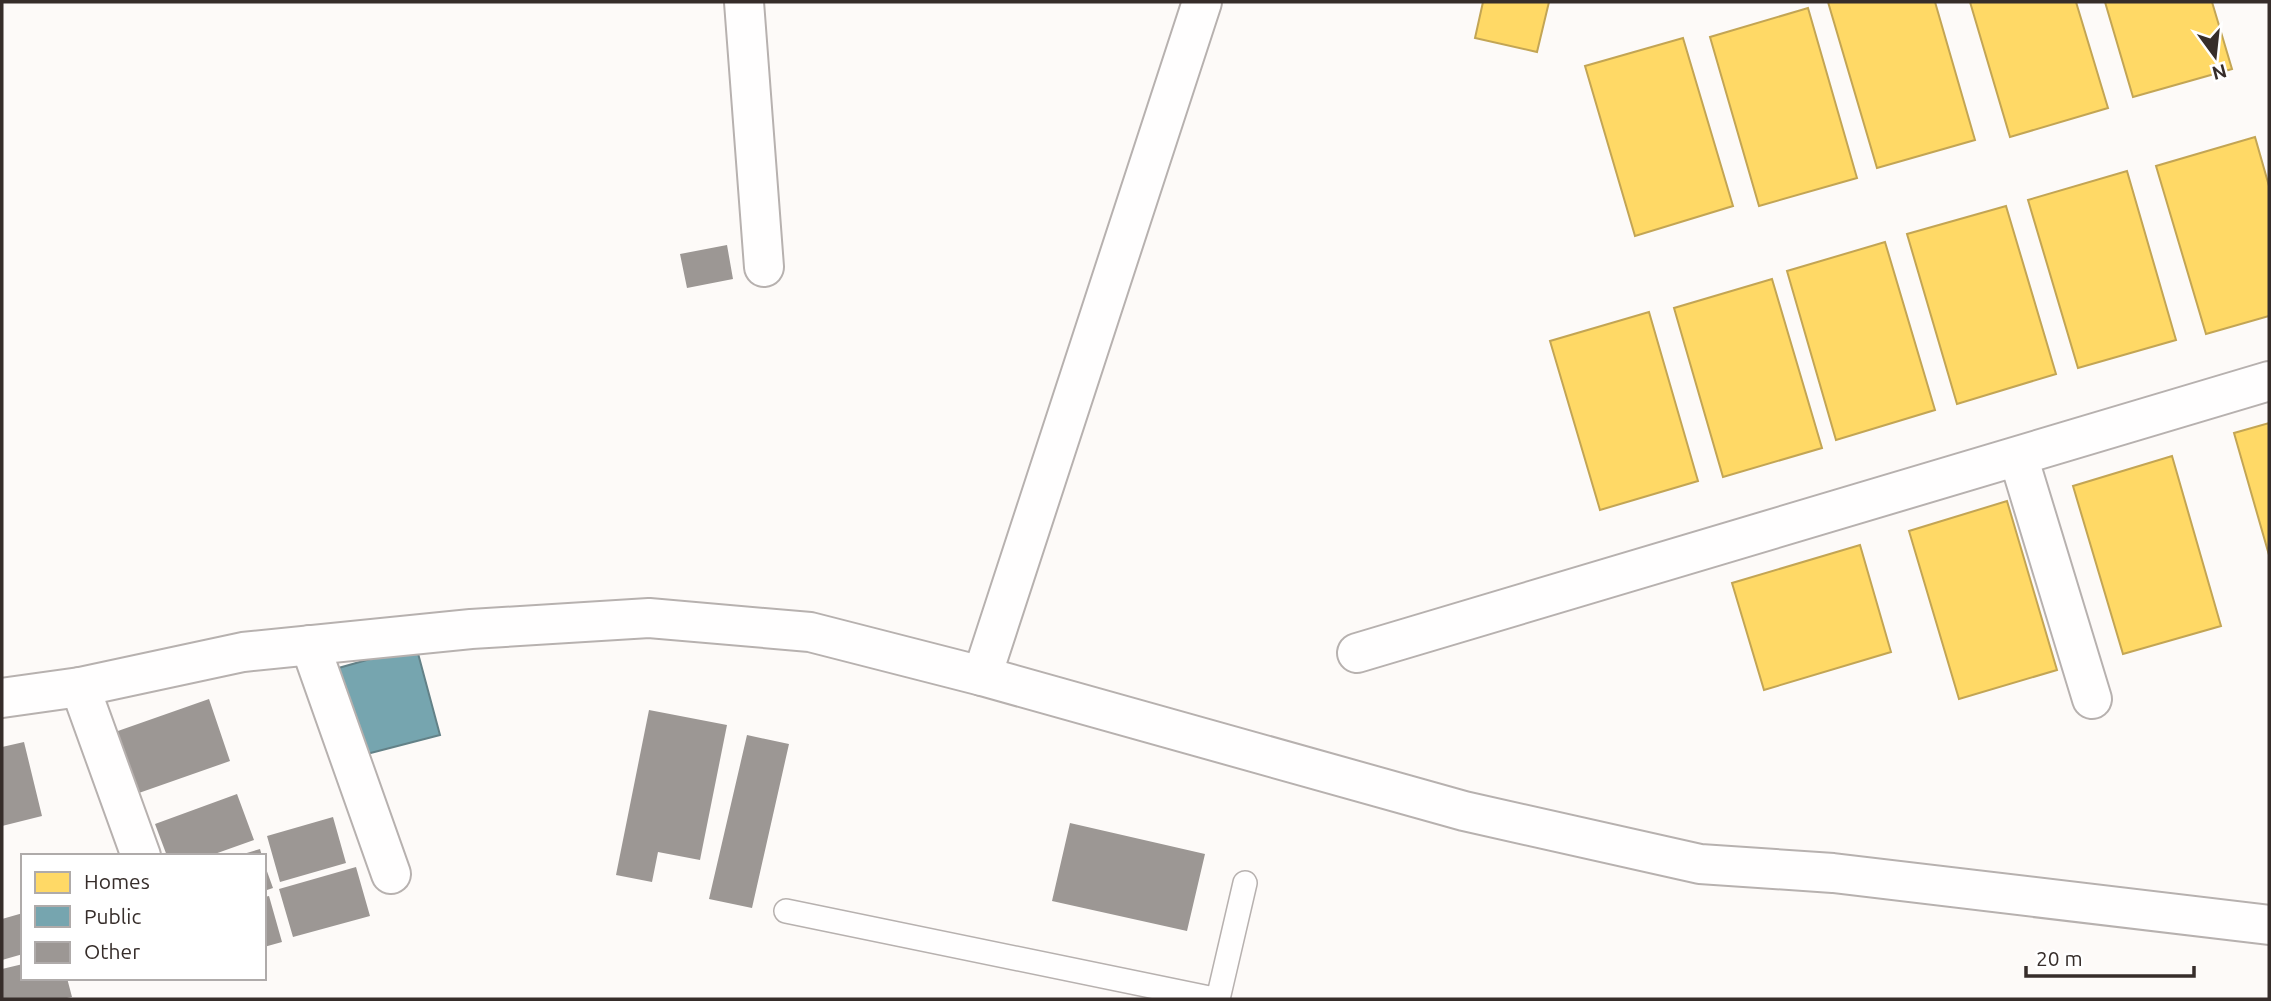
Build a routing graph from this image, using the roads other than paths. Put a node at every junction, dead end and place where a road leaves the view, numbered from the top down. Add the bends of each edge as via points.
1 (744, 2) edge
2 (1202, 2) edge
3 (764, 267) dead end
4 (2269, 381) edge
5 (2018, 456) junction
6 (310, 645) junction
7 (1357, 653) dead end
8 (982, 676) junction
9 (80, 687) junction
10 (2, 698) edge
11 (2092, 699) dead end
12 (140, 854) edge
13 (391, 874) dead end
14 (1245, 883) dead end
15 (786, 911) dead end
16 (2269, 925) edge
17 (1216, 999) edge

1 - 3 street
2 - 8 street
4 - 5 street
5 - 7 street
5 - 11 street
6 - 8 street via 649,618 810,632
6 - 9 street via 243,652
6 - 13 street
8 - 16 street via 1464,811 1700,864 1833,873
9 - 10 street
9 - 12 street
14 - 17 lane
15 - 17 lane

